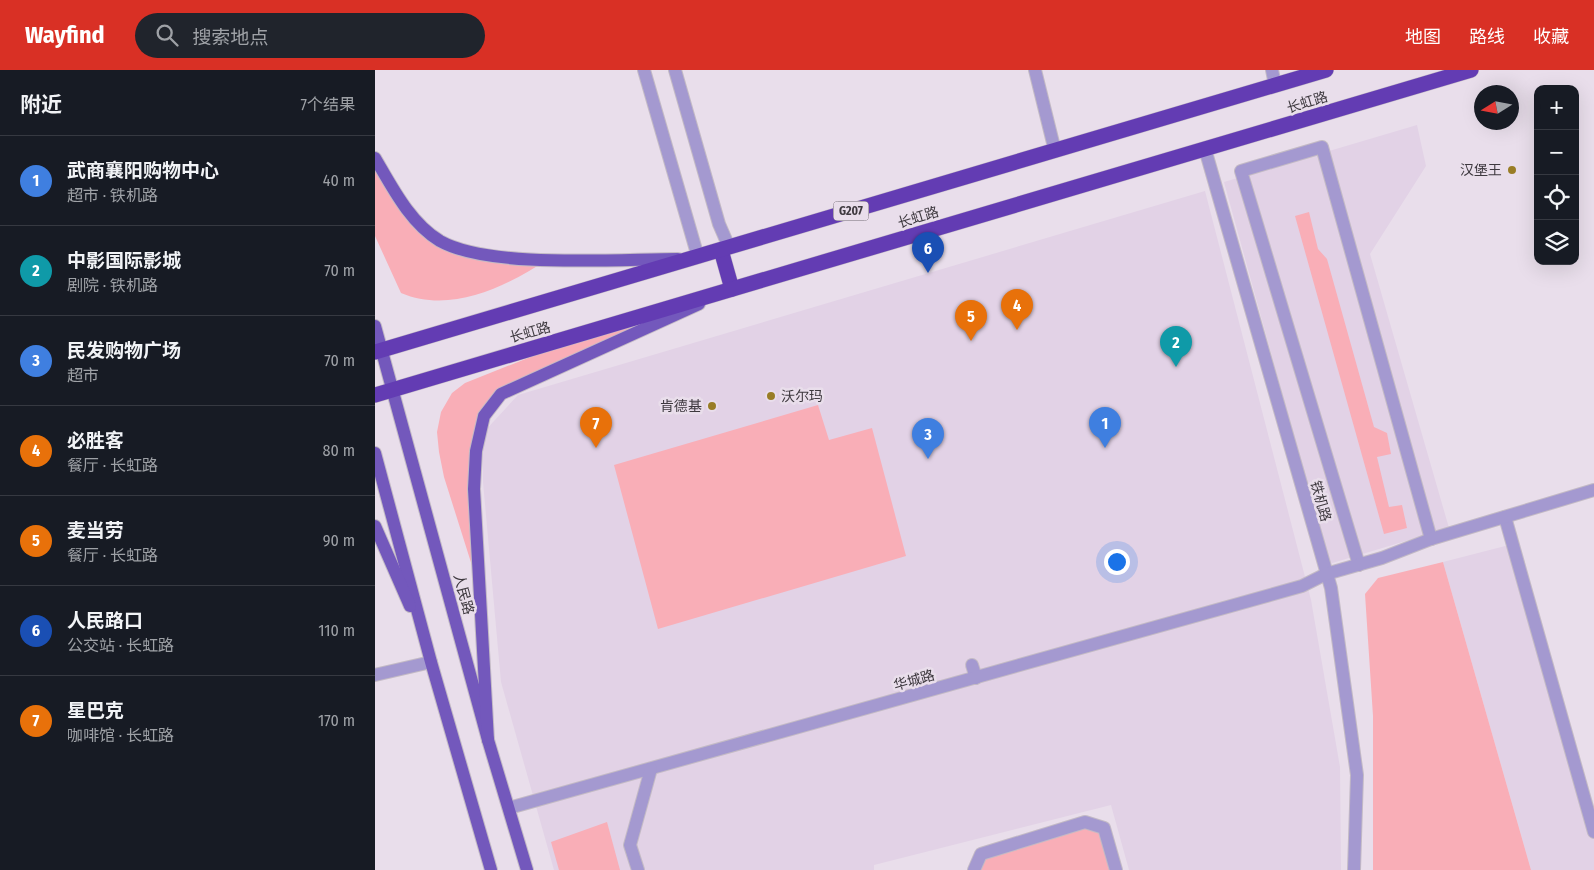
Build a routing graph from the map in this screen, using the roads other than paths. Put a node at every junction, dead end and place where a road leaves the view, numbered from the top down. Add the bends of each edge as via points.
1 (644, 70) edge
2 (675, 70) edge
3 (1035, 70) edge
4 (1272, 70) edge
5 (1326, 70) edge
6 (1471, 70) edge
7 (1275, 85) junction
8 (1205, 149) junction
9 (1055, 151) junction
10 (375, 158) edge
11 (725, 248) junction
12 (692, 258) junction
13 (730, 290) junction
14 (375, 326) edge
15 (378, 351) edge
16 (394, 389) junction
17 (375, 395) edge
18 (375, 453) edge
19 (1594, 490) edge
20 (1505, 517) junction
21 (375, 526) edge
22 (1431, 539) junction
23 (1359, 565) junction
24 (1326, 574) junction
25 (427, 645) junction
26 (431, 662) junction
27 (972, 665) dead end
28 (375, 676) edge
29 (976, 678) junction
30 (488, 740) junction
31 (651, 769) junction
32 (509, 808) junction
33 (1594, 832) edge
34 (491, 870) edge
35 (527, 870) edge
36 (637, 870) edge
37 (974, 870) edge
38 (1116, 870) edge
39 (1354, 870) edge

1 - 12 street
2 - 11 street
3 - 9 street
4 - 7 street
5 - 7 highway, 长虹路 / G207
6 - 8 highway, 长虹路
7 - 9 highway, 长虹路 / G207
8 - 13 highway, 长虹路
8 - 24 street, 铁机路
9 - 11 highway, 长虹路 / G207
10 - 12 main road via 397,196 419,223 439,240 458,249 498,257 548,259
11 - 12 highway, 长虹路 / G207
11 - 13 highway
12 - 15 highway, 长虹路 / G207
13 - 16 highway, 长虹路
13 - 30 main road via 501,394 484,416 476,451 474,489
14 - 15 main road, 人民路
15 - 16 main road, 人民路
16 - 17 highway, 长虹路
16 - 30 main road, 人民路
18 - 25 main road
19 - 20 street, 华城路
20 - 22 street, 华城路
20 - 33 street
21 - 25 main road
22 - 23 street, 华城路
22 - 23 street via 1322,147 1241,172
23 - 24 street, 华城路
24 - 29 street, 华城路 via 1302,586
24 - 39 street, 铁机路 via 1331,588 1357,775
25 - 26 main road
26 - 28 street
26 - 34 main road
27 - 29 street
29 - 31 street, 华城路
30 - 32 main road, 人民路
31 - 32 street, 华城路
31 - 36 street via 630,844
32 - 35 main road, 人民路
37 - 38 street via 981,854 1085,822 1104,828

